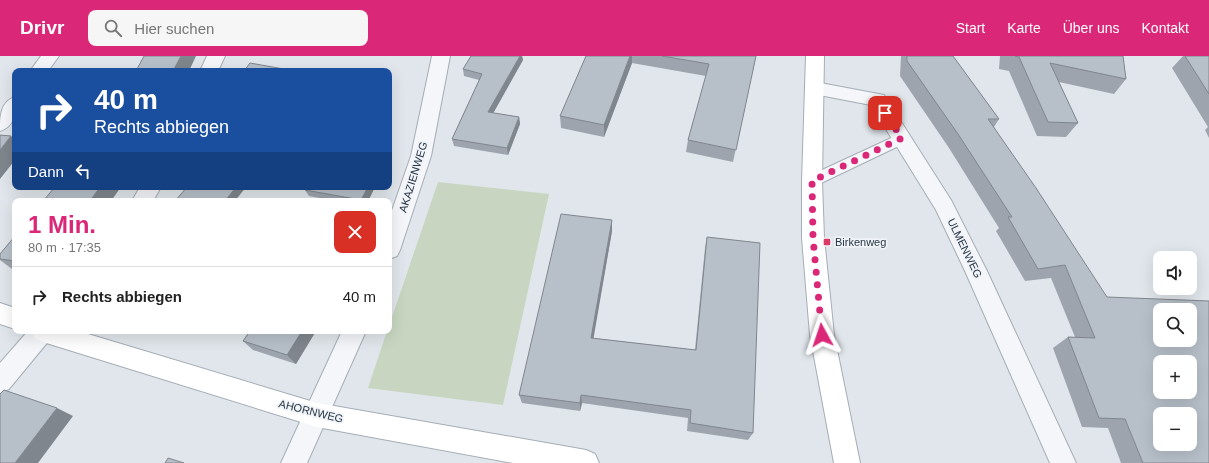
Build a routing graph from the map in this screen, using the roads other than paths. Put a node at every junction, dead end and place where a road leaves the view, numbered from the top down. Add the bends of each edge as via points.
1 (50, 56) edge
2 (216, 56) edge
3 (441, 56) edge
4 (816, 56) edge
5 (41, 68) edge
6 (210, 68) edge
7 (815, 88) junction
8 (12, 108) edge
9 (0, 124) edge
10 (902, 138) junction
11 (812, 181) junction
12 (392, 241) edge
13 (0, 313) edge
14 (12, 318) edge
15 (40, 334) edge
16 (53, 334) edge
17 (353, 334) edge
18 (0, 381) edge
19 (317, 415) junction
20 (294, 463) edge
21 (586, 463) edge
22 (847, 463) edge
23 (1063, 463) edge

1 - 5 street
2 - 6 street
3 - 12 street, AKAZIENWEG via 421,156
4 - 7 street
7 - 10 street, ULMENWEG via 877,100
7 - 11 street
8 - 9 street
10 - 11 lane
10 - 23 street, ULMENWEG via 944,206
11 - 22 street via 813,238 822,335
13 - 14 street
15 - 18 street
16 - 19 street, AHORNWEG
17 - 19 street
19 - 20 street
19 - 21 street, AHORNWEG

